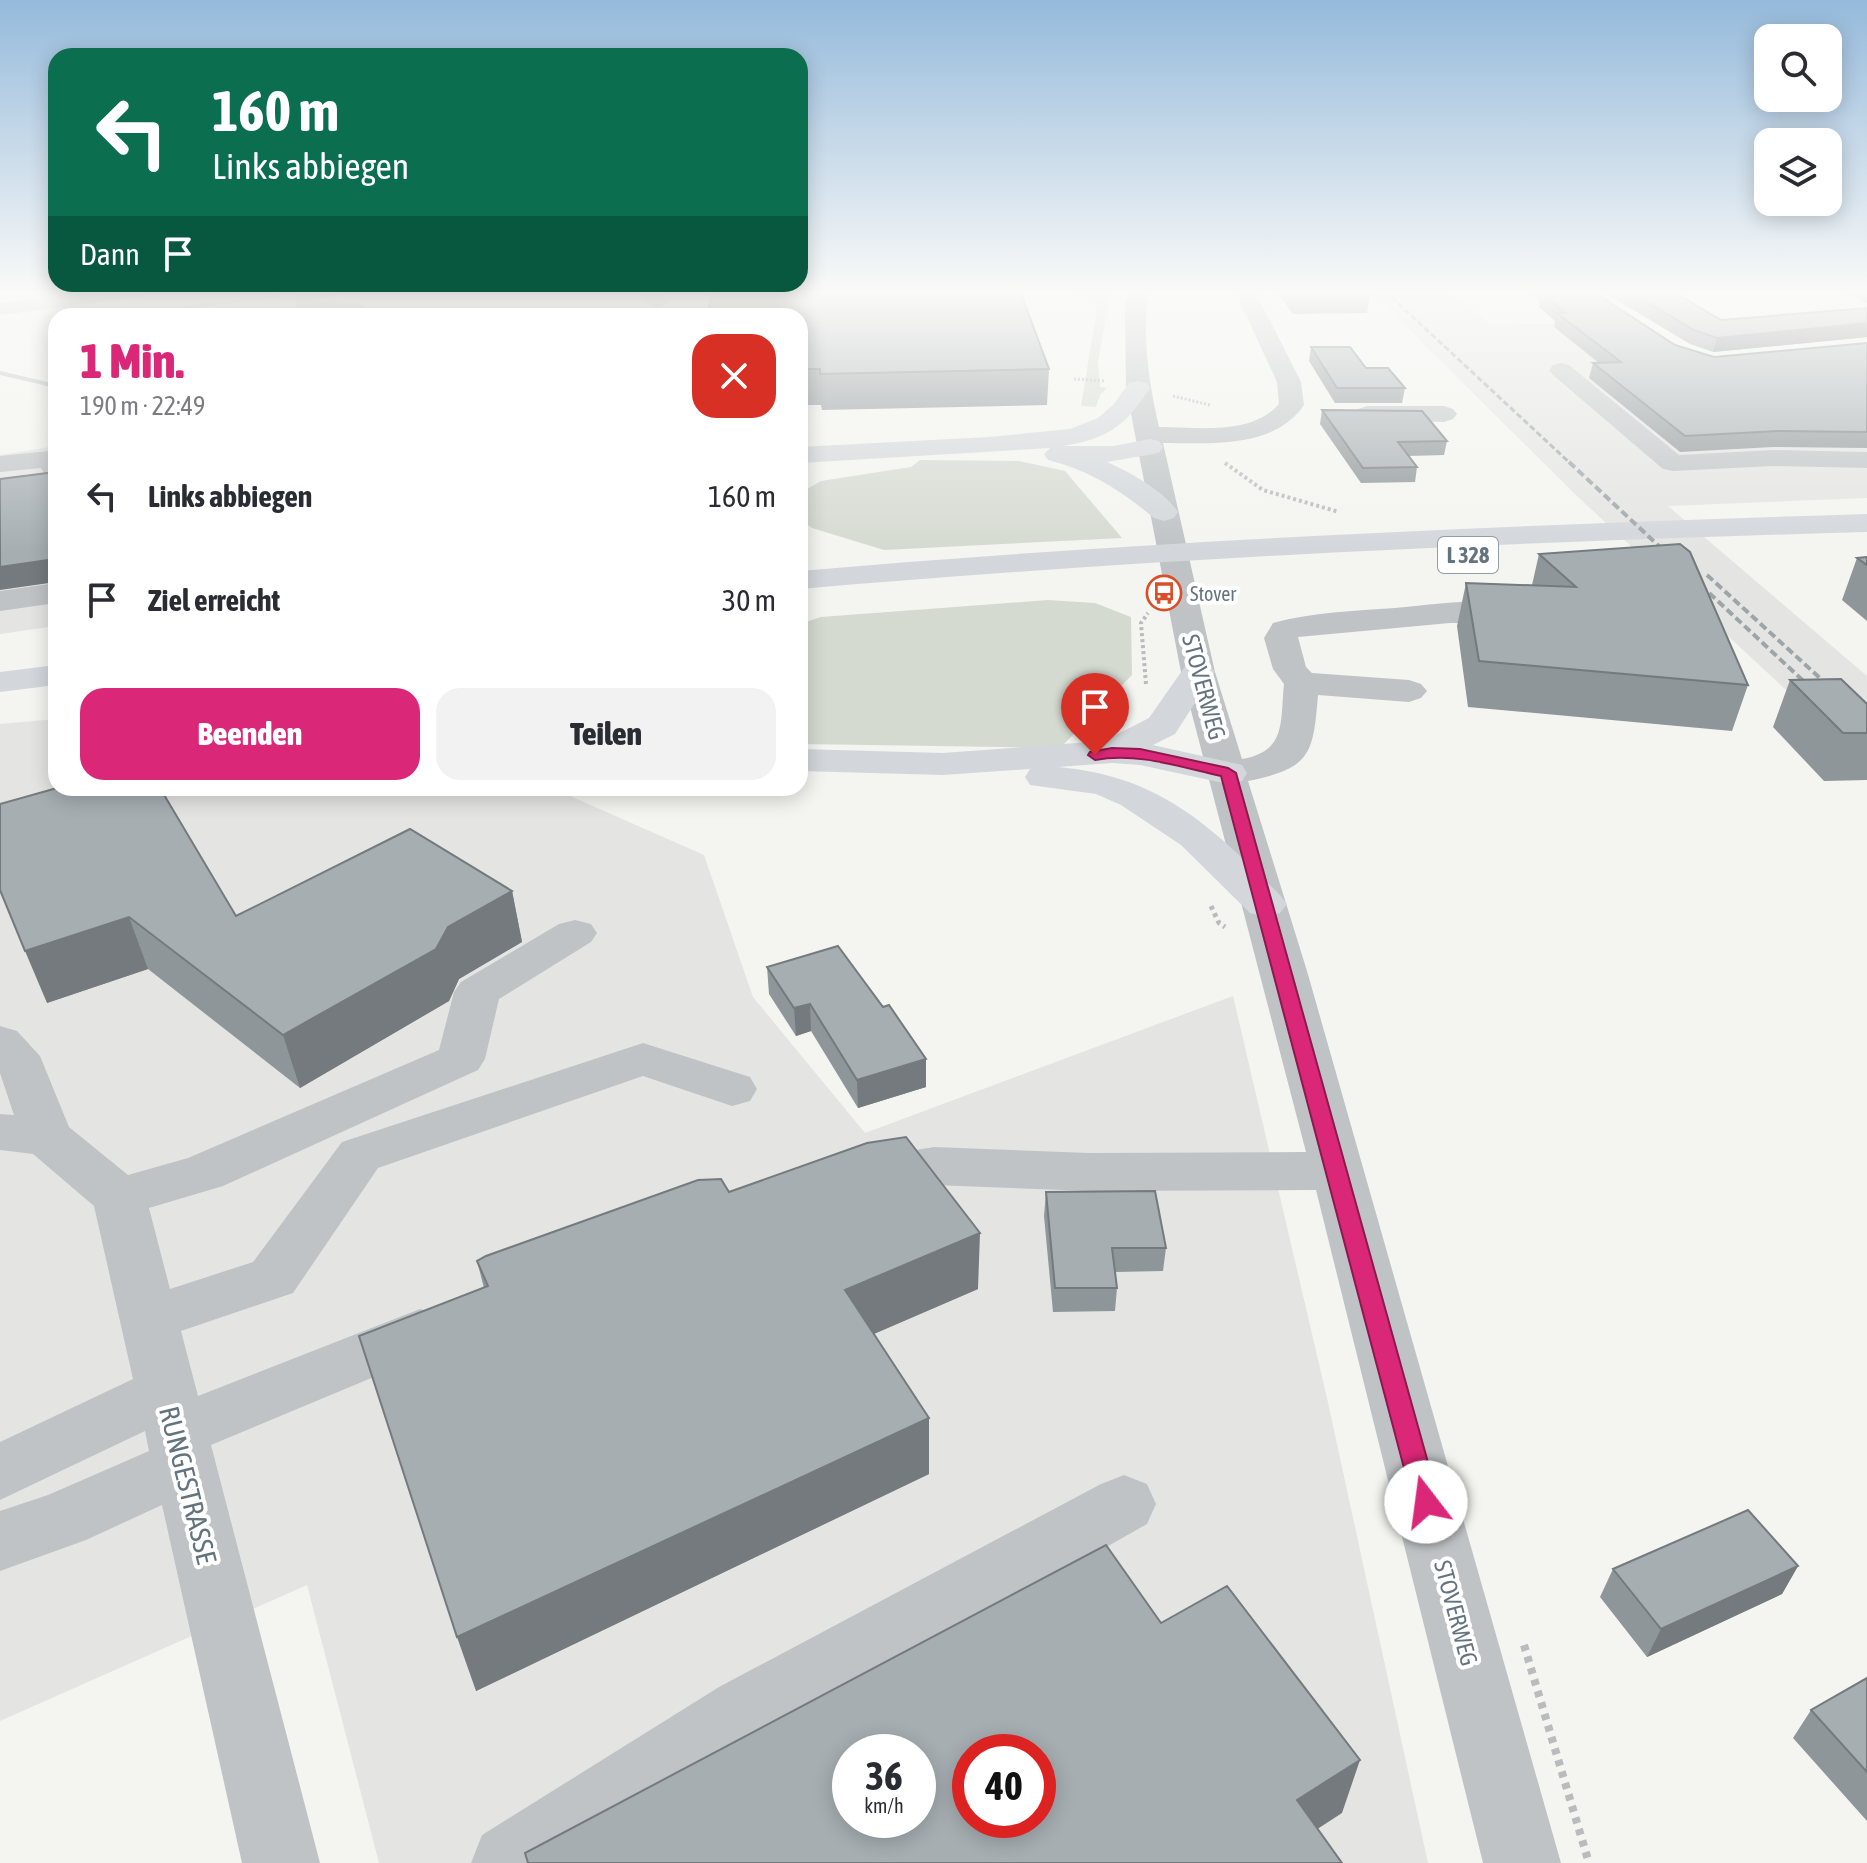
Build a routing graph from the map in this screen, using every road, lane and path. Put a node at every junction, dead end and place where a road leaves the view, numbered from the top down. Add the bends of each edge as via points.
1 (1138, 378) edge
2 (1287, 378) edge
3 (1571, 378) edge
4 (1074, 379) dead end
5 (1110, 388) dead end
6 (1138, 388) junction
7 (1284, 413) junction
8 (1316, 414) dead end
9 (1346, 414) edge
10 (1444, 414) dead end
11 (1210, 433) junction
12 (48, 440) edge
13 (1149, 441) junction
14 (1053, 446) junction
15 (0, 447) edge
16 (808, 456) edge
17 (48, 459) edge
18 (1867, 460) edge
19 (0, 464) edge
20 (48, 482) edge
21 (0, 487) edge
22 (1164, 512) junction
23 (1351, 515) dead end
24 (1867, 523) edge
25 (1746, 535) junction
26 (1867, 540) edge
27 (808, 554) edge
28 (1140, 562) junction
29 (964, 564) junction
30 (808, 579) edge
31 (1002, 580) junction
32 (48, 594) edge
33 (808, 595) edge
34 (0, 601) edge
35 (808, 608) edge
36 (1519, 613) edge
37 (48, 655) edge
38 (0, 661) edge
39 (1198, 672) junction
40 (48, 676) edge
41 (0, 682) edge
42 (1302, 683) junction
43 (1409, 691) dead end
44 (808, 760) edge
45 (1111, 769) junction
46 (1228, 773) junction
47 (1265, 904) junction
48 (575, 933) dead end
49 (0, 1042) edge
50 (732, 1089) dead end
51 (24, 1135) edge
52 (1338, 1171) junction
53 (825, 1187) edge
54 (119, 1197) junction
55 (454, 1306) edge
56 (150, 1318) junction
57 (174, 1430) junction
58 (0, 1472) edge
59 (1124, 1504) dead end
60 (0, 1541) edge
61 (281, 1863) edge
62 (510, 1863) edge
63 (1522, 1863) edge

1 - 6 street, STOVERWEG
2 - 7 street via 1292,405
3 - 18 street via 1673,463
4 - 5 path via 1110,382
6 - 11 path via 1211,406
6 - 13 street, STOVERWEG
6 - 14 highway via 1120,416
7 - 8 street
7 - 11 street via 1259,428
9 - 10 street
11 - 13 street
11 - 23 path via 1227,466 1250,483
12 - 15 street
13 - 14 highway via 1113,454
13 - 22 street, STOVERWEG
14 - 16 highway via 880,448
14 - 22 highway via 1130,484
17 - 19 street
20 - 21 street
22 - 39 street, STOVERWEG
24 - 25 highway, L 328
25 - 26 highway, L 328
25 - 28 highway, L 328
27 - 29 highway
28 - 29 highway, L 328
28 - 31 highway, L 328
29 - 30 highway, L 328
31 - 33 highway, L 328
31 - 35 highway
32 - 34 street
36 - 42 street via 1450,613 1285,630 1281,638 1290,669
37 - 38 highway
39 - 45 highway via 1162,726
39 - 46 street, STOVERWEG
40 - 41 highway
42 - 43 street
42 - 46 street via 1294,748 1285,759
44 - 45 highway
45 - 46 highway via 1184,786
45 - 47 highway via 1205,844
46 - 47 street, STOVERWEG
47 - 52 street, STOVERWEG
48 - 54 street via 477,992 461,1059 204,1173
49 - 51 street via 23,1068
50 - 56 street via 643,1059 360,1155 273,1278
51 - 54 street
52 - 53 street via 1090,1172 934,1166
52 - 63 street, STOVERWEG
54 - 56 street, RUNGESTRASSE
55 - 57 street via 416,1334
56 - 57 street, RUNGESTRASSE
57 - 58 street
57 - 60 street via 63,1519
57 - 61 street, RUNGESTRASSE
59 - 62 street via 745,1712

